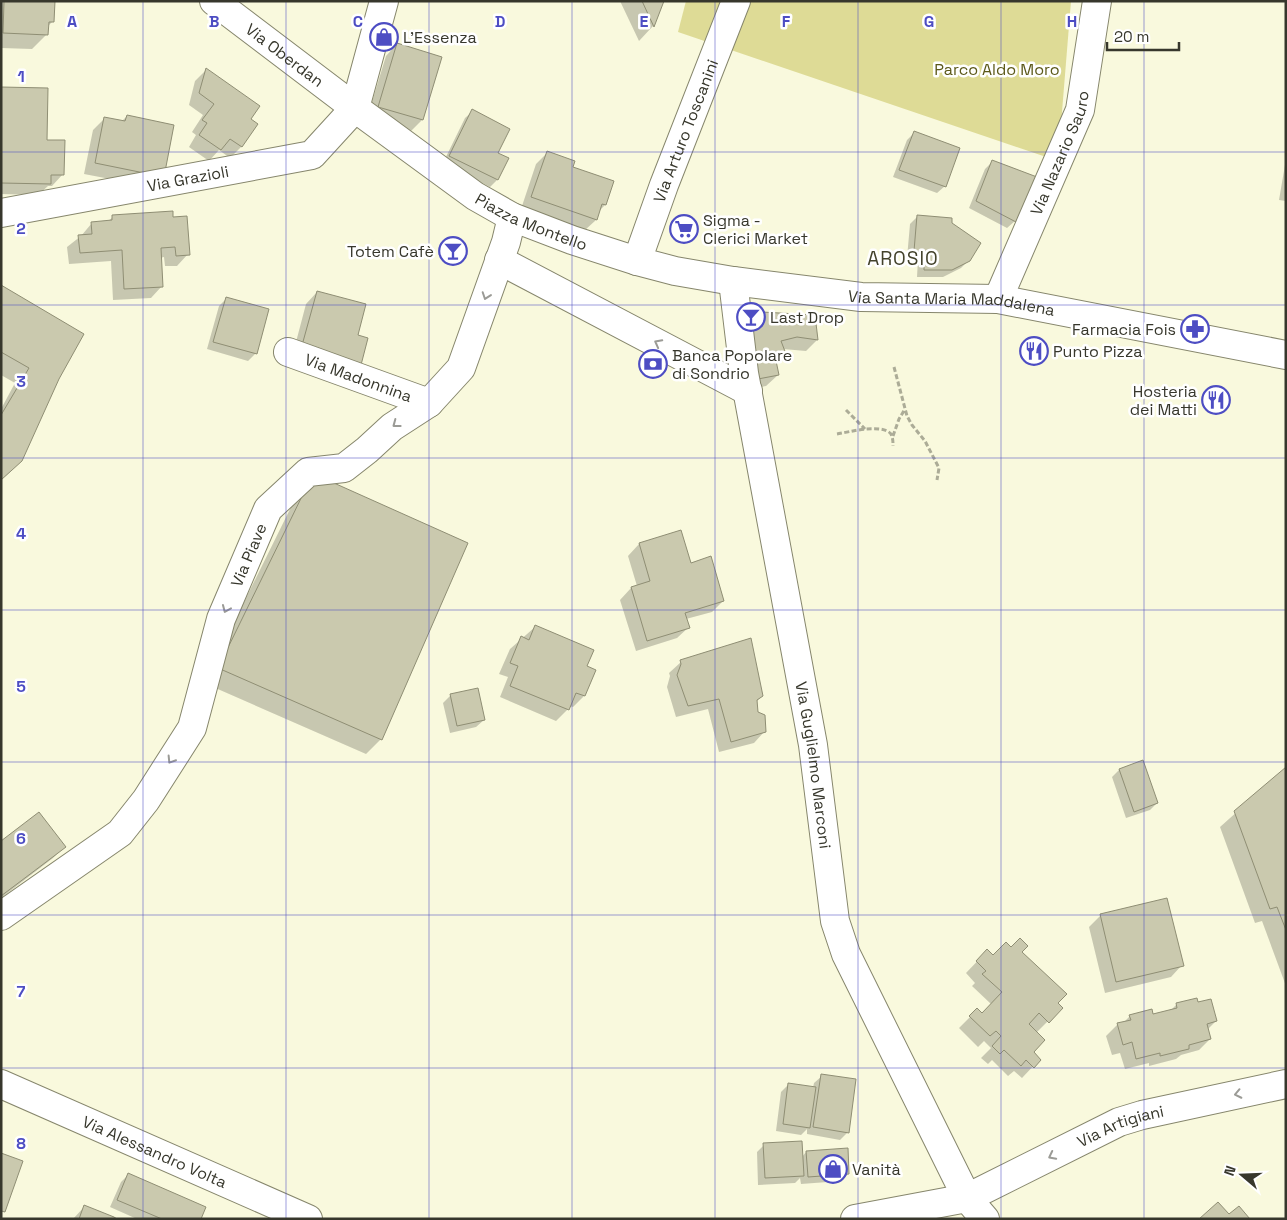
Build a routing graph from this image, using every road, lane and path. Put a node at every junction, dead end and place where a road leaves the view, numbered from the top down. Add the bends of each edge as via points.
1 (214, 1) edge
2 (384, 1) edge
3 (736, 1) edge
4 (1097, 1) edge
5 (355, 108) junction
6 (1, 212) edge
7 (512, 216) junction
8 (499, 260) junction
9 (637, 261) junction
10 (733, 282) junction
11 (998, 299) junction
12 (288, 352) dead end
13 (1286, 355) edge
14 (894, 367) dead end
15 (748, 391) junction
16 (429, 403) junction
17 (906, 409) junction
18 (846, 410) dead end
19 (865, 430) junction
20 (836, 434) dead end
21 (893, 437) junction
22 (893, 446) dead end
23 (937, 480) dead end
24 (1, 916) edge
25 (1, 1084) edge
26 (1286, 1084) edge
27 (966, 1198) junction
28 (308, 1219) edge
29 (855, 1219) edge
30 (985, 1219) edge

1 - 5 street, Via Oberdan
2 - 5 street
3 - 9 street, Via Arturo Toscanini
4 - 11 street, Via Nazario Sauro via 1080,110
5 - 6 street, Via Grazioli via 312,155
5 - 7 street, Piazza Montello via 475,196
7 - 8 street, Via Piave
7 - 9 street, Piazza Montello
15 -> 8 street
8 -> 16 street, Via Piave via 461,368
9 - 10 street, Piazza Montello
10 - 11 street, Via Santa Maria Maddalena via 861,297
10 - 15 street, Via Guglielmo Marconi
11 - 13 street, Via Santa Maria Maddalena
12 - 16 street, Via Madonnina
14 - 17 path
15 - 27 street, Via Guglielmo Marconi via 813,745 835,921 846,954
16 -> 24 street, Via Piave via 392,427 344,468 308,472 268,509 221,619 192,728 146,800 120,834
17 - 21 path
17 - 23 path via 912,425 939,468
18 - 19 path
19 - 20 path
19 - 21 path via 881,429
21 - 22 path
25 - 28 street, Via Alessandro Volta
26 -> 27 street, Via Artigiani via 1119,1122
27 - 29 street
27 - 30 street, Via Guglielmo Marconi

